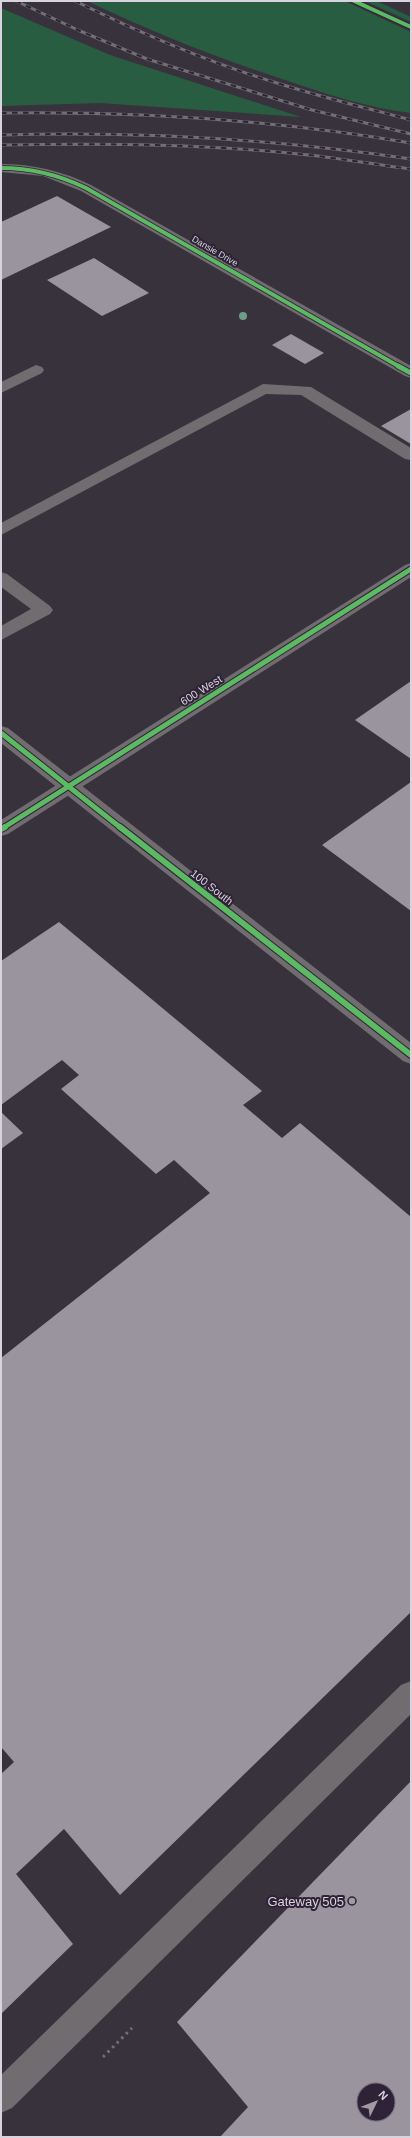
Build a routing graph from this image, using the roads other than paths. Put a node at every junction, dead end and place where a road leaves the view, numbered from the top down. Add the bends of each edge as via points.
1 (1, 168) edge
2 (36, 370) dead end
3 (411, 373) edge
4 (1, 388) edge
5 (411, 455) edge
6 (1, 530) edge
7 (411, 569) edge
8 (1, 578) edge
9 (1, 634) edge
10 (1, 733) edge
11 (68, 787) junction
12 (1, 829) edge
13 (411, 1055) edge
14 (411, 1695) edge
15 (1, 2097) edge

1 - 3 street, Dansie Drive via 56,174 86,188
2 - 4 street
5 - 6 street via 305,390 263,389
7 - 11 street, 600 West
8 - 9 street via 44,610
10 - 11 street, 100 South
11 - 12 street, 600 West
11 - 13 street, 100 South
14 - 15 street

